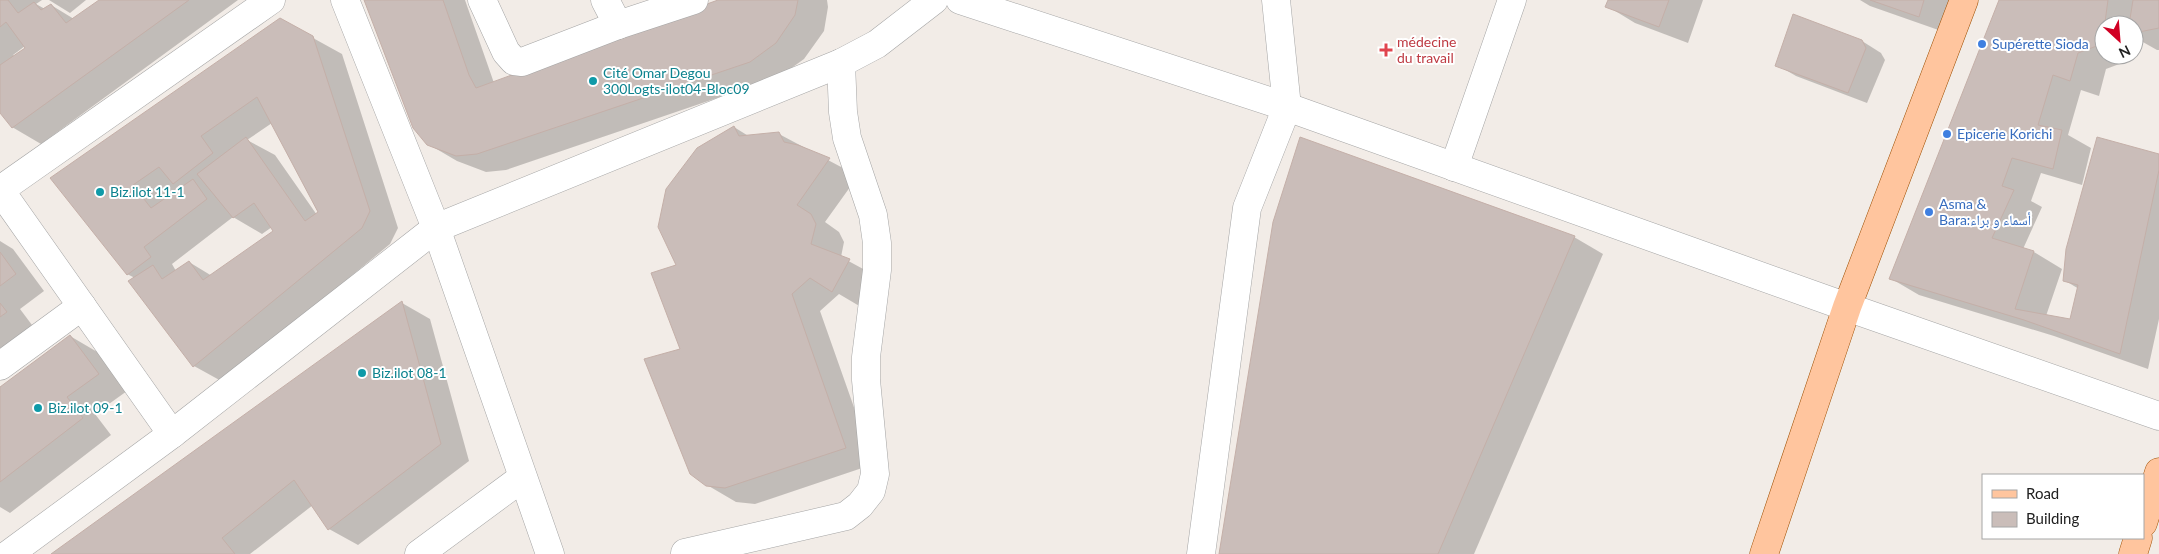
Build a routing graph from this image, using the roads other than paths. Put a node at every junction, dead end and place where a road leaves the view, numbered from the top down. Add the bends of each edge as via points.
1 (271, 0) edge
2 (345, 0) edge
3 (482, 0) edge
4 (605, 0) edge
5 (694, 0) edge
6 (934, 0) edge
7 (960, 0) edge
8 (1276, 0) edge
9 (1512, 0) edge
10 (1964, 0) edge
11 (618, 25) junction
12 (841, 63) junction
13 (1287, 108) junction
14 (1454, 167) junction
15 (0, 190) edge
16 (436, 228) junction
17 (82, 306) junction
18 (1847, 307) junction
19 (0, 366) edge
20 (2159, 416) edge
21 (172, 434) junction
22 (2159, 472) edge
23 (522, 478) junction
24 (2144, 520) edge
25 (2138, 539) edge
26 (685, 553) edge
27 (9, 554) edge
28 (418, 554) edge
29 (550, 554) edge
30 (1201, 554) edge
31 (1764, 554) edge
32 (2133, 554) edge

1 - 15 street
2 - 16 street
3 - 11 street via 506,52 514,61 522,62
4 - 11 street
5 - 11 street
6 - 12 street via 877,44
7 - 13 street
8 - 13 street
9 - 14 street
10 - 18 main road
12 - 16 street
12 - 26 street via 842,112 847,138 873,215 877,242 866,357 875,465 871,491 846,516
13 - 14 street
13 - 30 street via 1247,208
14 - 18 street
15 - 17 street
16 - 21 street
16 - 23 street
17 - 19 street
17 - 21 street
18 - 20 street
18 - 31 main road
21 - 27 street
22 - 24 main road
23 - 28 street
23 - 29 street
25 - 32 main road

